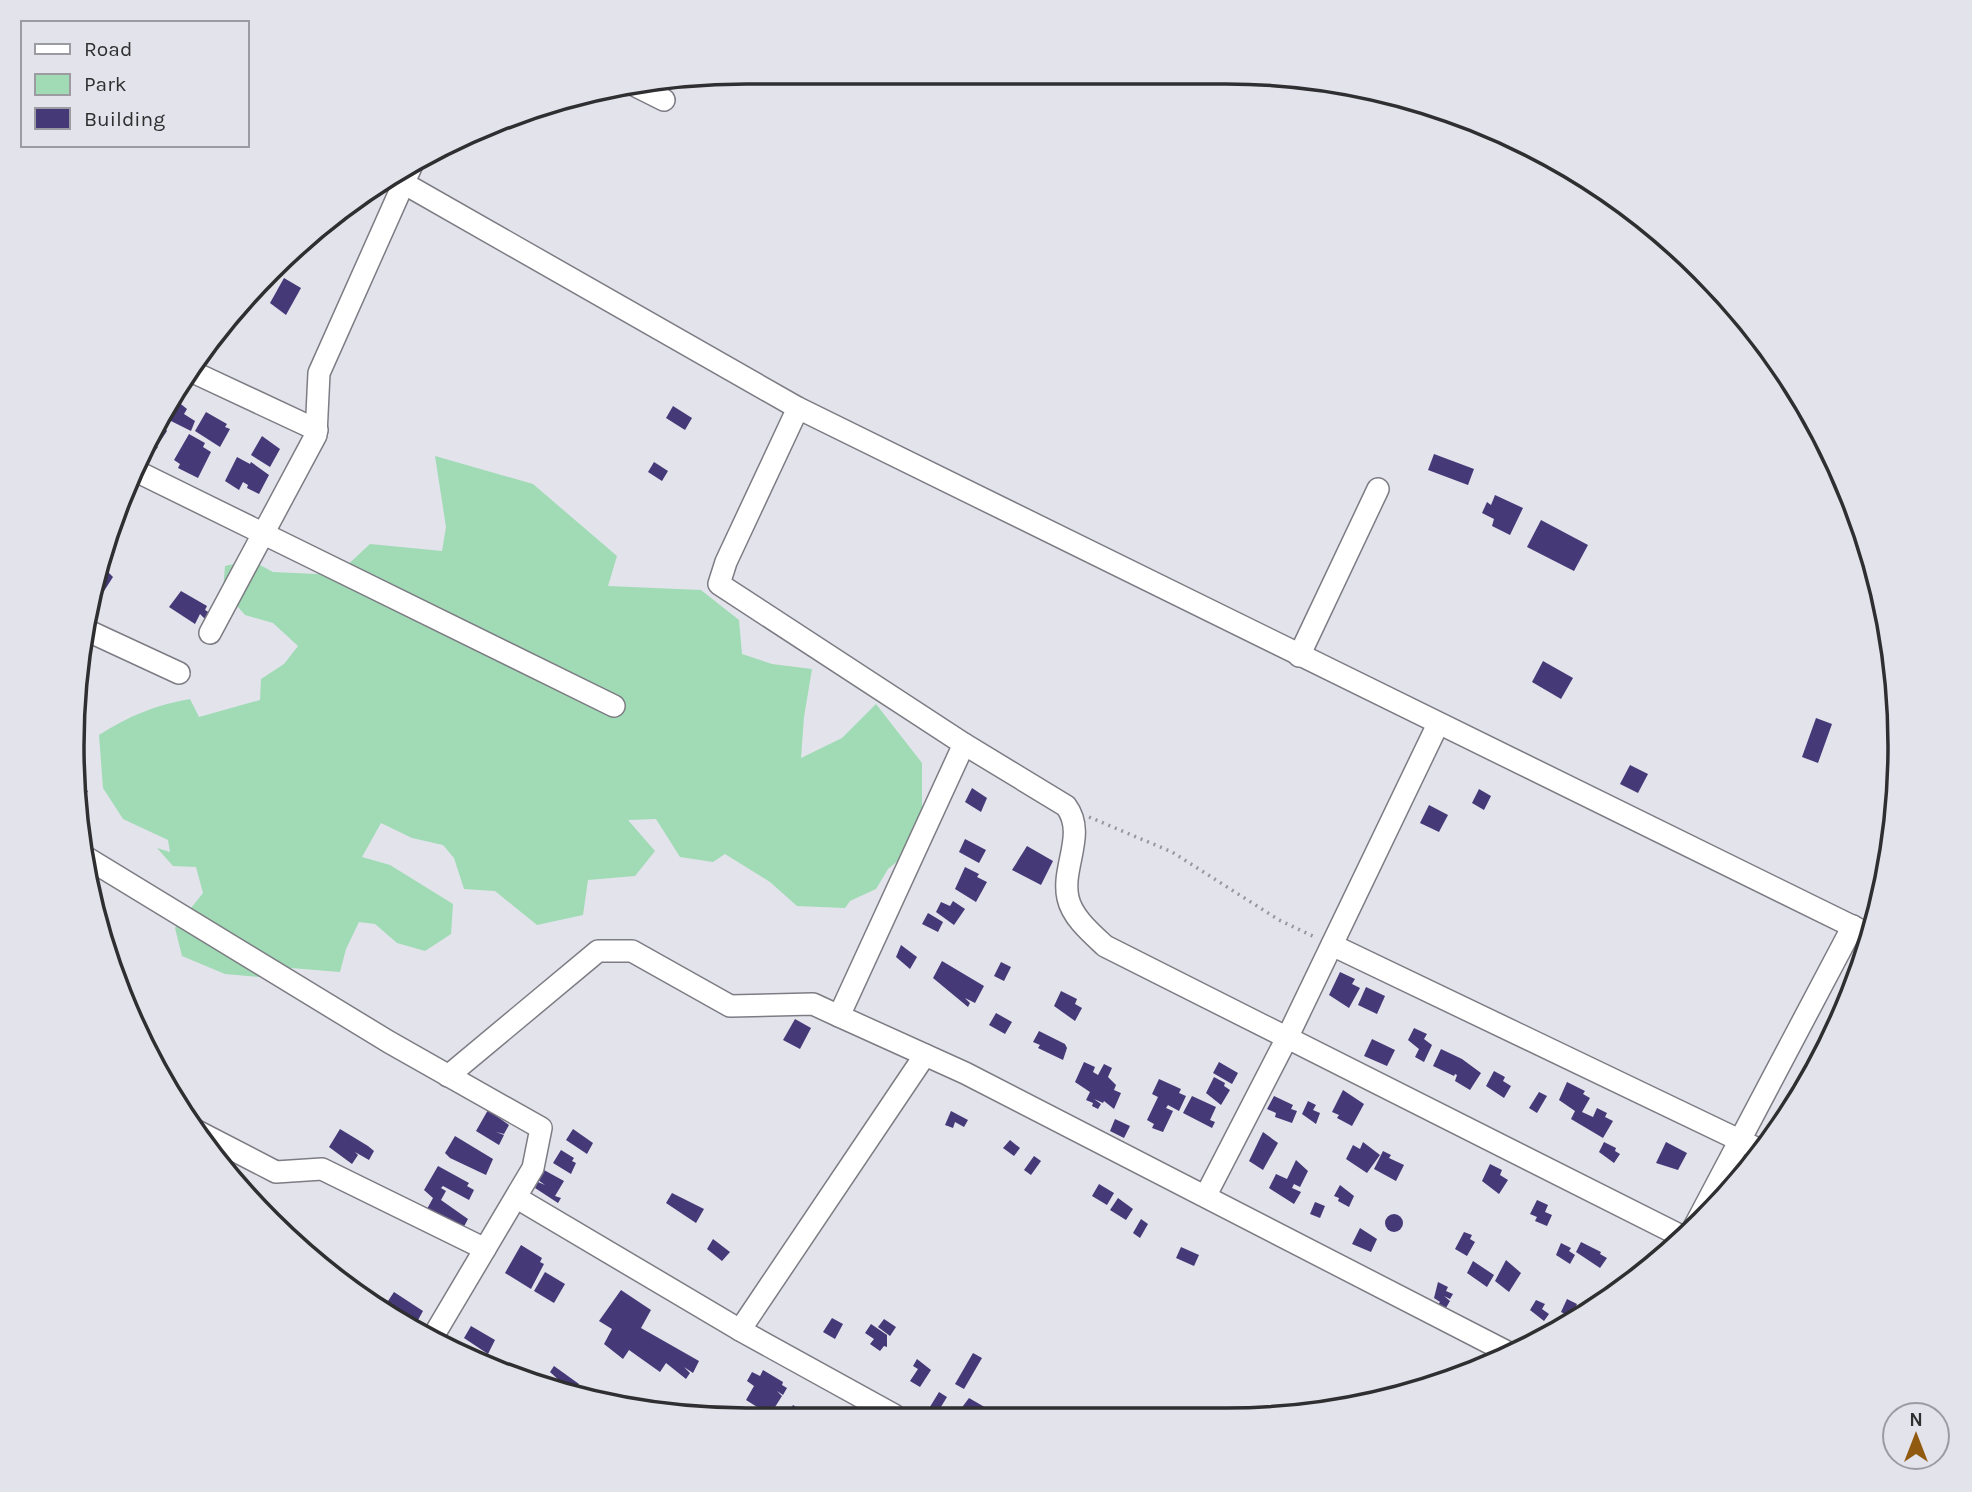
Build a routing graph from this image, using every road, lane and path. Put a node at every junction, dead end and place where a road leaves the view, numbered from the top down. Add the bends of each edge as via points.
1 (648, 92) edge
2 (664, 100) dead end
3 (401, 181) edge
4 (394, 186) edge
5 (198, 375) edge
6 (798, 408) junction
7 (317, 430) junction
8 (142, 474) edge
9 (1378, 489) dead end
10 (264, 533) junction
11 (210, 632) dead end
12 (94, 634) edge
13 (1299, 656) junction
14 (178, 673) dead end
15 (614, 706) dead end
16 (1438, 724) junction
17 (964, 744) junction
18 (1071, 812) junction
19 (95, 864) edge
20 (1862, 930) edge
21 (1861, 933) edge
22 (1332, 945) junction
23 (839, 1016) junction
24 (1288, 1036) junction
25 (925, 1055) junction
26 (448, 1076) junction
27 (215, 1140) edge
28 (1742, 1141) junction
29 (1753, 1146) edge
30 (1206, 1195) junction
31 (1712, 1195) edge
32 (517, 1198) junction
33 (1674, 1233) edge
34 (485, 1249) junction
35 (740, 1330) junction
36 (436, 1331) edge
37 (1500, 1348) edge
38 (881, 1408) edge

1 - 2 street
3 - 6 street
4 - 7 street via 319,373
5 - 7 street
6 - 13 street
6 - 17 street via 719,584
7 - 10 street
8 - 10 street
9 - 13 street
10 - 11 street
10 - 15 street
12 - 14 street
13 - 16 street
16 - 20 street
16 - 22 street
17 - 18 street
17 - 23 street
18 - 22 path via 1172,852 1279,920
18 - 24 street via 1075,830 1068,900 1082,924 1105,946
19 - 26 street
21 - 28 street
22 - 24 street
22 - 28 street
23 - 25 street
23 - 26 street via 813,1004 730,1006 632,951 598,951
24 - 30 street
24 - 33 street
25 - 30 street
25 - 35 street
26 - 32 street via 541,1128 533,1168
27 - 34 street via 276,1172 322,1169
28 - 29 street
28 - 31 street
30 - 37 street
32 - 34 street
32 - 35 street
34 - 36 street
35 - 38 street

